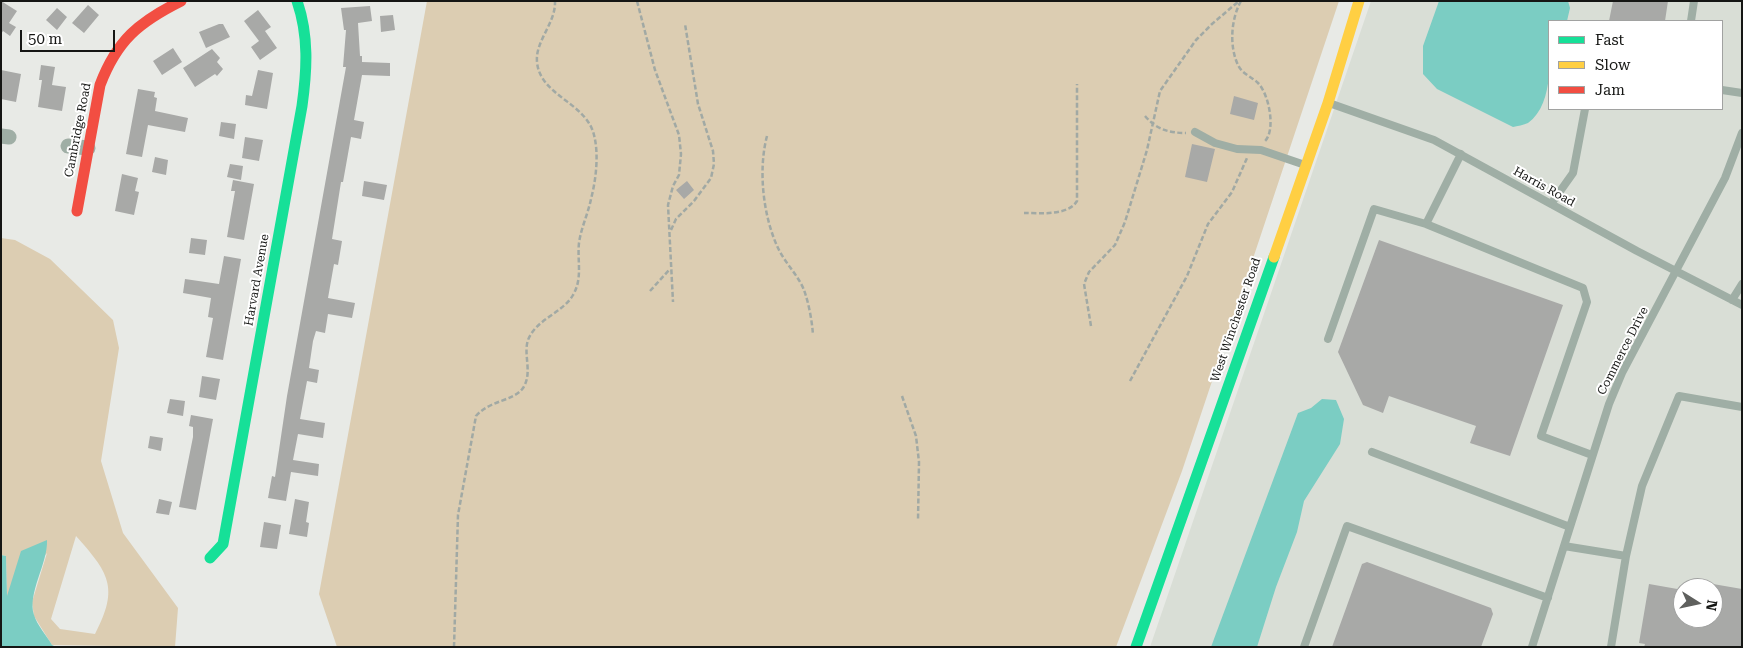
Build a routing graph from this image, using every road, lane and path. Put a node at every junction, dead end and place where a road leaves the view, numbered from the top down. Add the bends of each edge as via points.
1 (181, 1) edge
2 (297, 1) edge
3 (555, 1) edge
4 (637, 1) edge
5 (1240, 1) edge
6 (1359, 1) edge
7 (1694, 1) edge
8 (1690, 20) edge
9 (685, 24) dead end
10 (1077, 84) dead end
11 (1723, 90) edge
12 (1742, 93) edge
13 (1328, 103) junction
14 (1585, 110) edge
15 (1145, 116) dead end
16 (1152, 125) junction
17 (1195, 132) joint
18 (1742, 133) edge
19 (767, 136) dead end
20 (68, 146) dead end
21 (88, 148) junction
22 (1253, 150) junction
23 (1461, 154) junction
24 (1305, 165) junction
25 (1551, 204) junction
26 (76, 211) dead end
27 (1024, 213) dead end
28 (1426, 224) junction
29 (669, 234) junction
30 (671, 268) junction
31 (1676, 271) junction
32 (1742, 284) edge
33 (650, 291) dead end
34 (1732, 300) junction
35 (673, 302) dead end
36 (1742, 305) edge
37 (1092, 326) dead end
38 (813, 335) dead end
39 (1328, 339) dead end
40 (1130, 381) dead end
41 (902, 396) dead end
42 (1742, 408) edge
43 (1372, 452) dead end
44 (1592, 455) junction
45 (918, 521) dead end
46 (1570, 526) junction
47 (1564, 546) junction
48 (1626, 556) junction
49 (210, 558) dead end
50 (1548, 598) junction
51 (454, 647) edge
52 (1136, 647) edge
53 (1304, 647) edge
54 (1532, 647) edge
55 (1611, 647) edge

1 - 21 street, Cambridge Road via 138,24 112,55 100,84
2 - 49 street, Harvard Avenue via 306,34 308,64 302,106 223,544
3 - 51 path via 554,15 537,63 550,86 586,117 594,135 595,182 579,242 580,275 574,294 533,330 528,339 528,377 524,386 515,395 481,410 474,422 458,515
4 - 29 path via 655,70 679,135 679,175 668,205
5 - 16 path via 1196,40 1169,75 1160,91
5 - 22 path via 1233,25 1238,67 1258,83 1270,107 1270,134
6 - 13 street, West Winchester Road
7 - 8 lane
9 - 29 path via 698,104 714,164 711,178 676,219
10 - 27 path via 1077,201 1066,211
11 - 12 lane
13 - 23 lane, Harris Road via 1434,140
13 - 24 street, West Winchester Road
14 - 25 lane via 1573,173
15 - 16 path
16 - 17 path via 1173,133
16 - 37 path via 1125,222 1111,250 1085,278
17 - 22 lane via 1215,143
18 - 31 lane, Commerce Drive via 1725,178
19 - 38 path via 761,175 770,224 778,247 804,290
20 - 21 street
21 - 26 street, Cambridge Road
22 - 24 lane
22 - 40 path via 1243,163 1232,192 1208,224 1187,276
23 - 25 lane, Harris Road
23 - 28 lane
24 - 52 street, West Winchester Road
25 - 31 lane, Harris Road
28 - 39 lane via 1374,209
28 - 44 lane via 1583,288 1587,302 1541,436
29 - 30 path
30 - 33 path
30 - 35 path
31 - 34 lane, Harris Road
31 - 44 lane, Commerce Drive via 1622,373
32 - 34 lane
34 - 36 lane, Harris Road
41 - 45 path via 916,436
42 - 48 lane via 1679,396 1642,486
43 - 46 lane
44 - 46 lane, Commerce Drive
46 - 47 lane, Commerce Drive
47 - 48 lane
47 - 50 lane, Commerce Drive
48 - 55 lane
50 - 53 lane via 1347,526
50 - 54 lane, Commerce Drive

